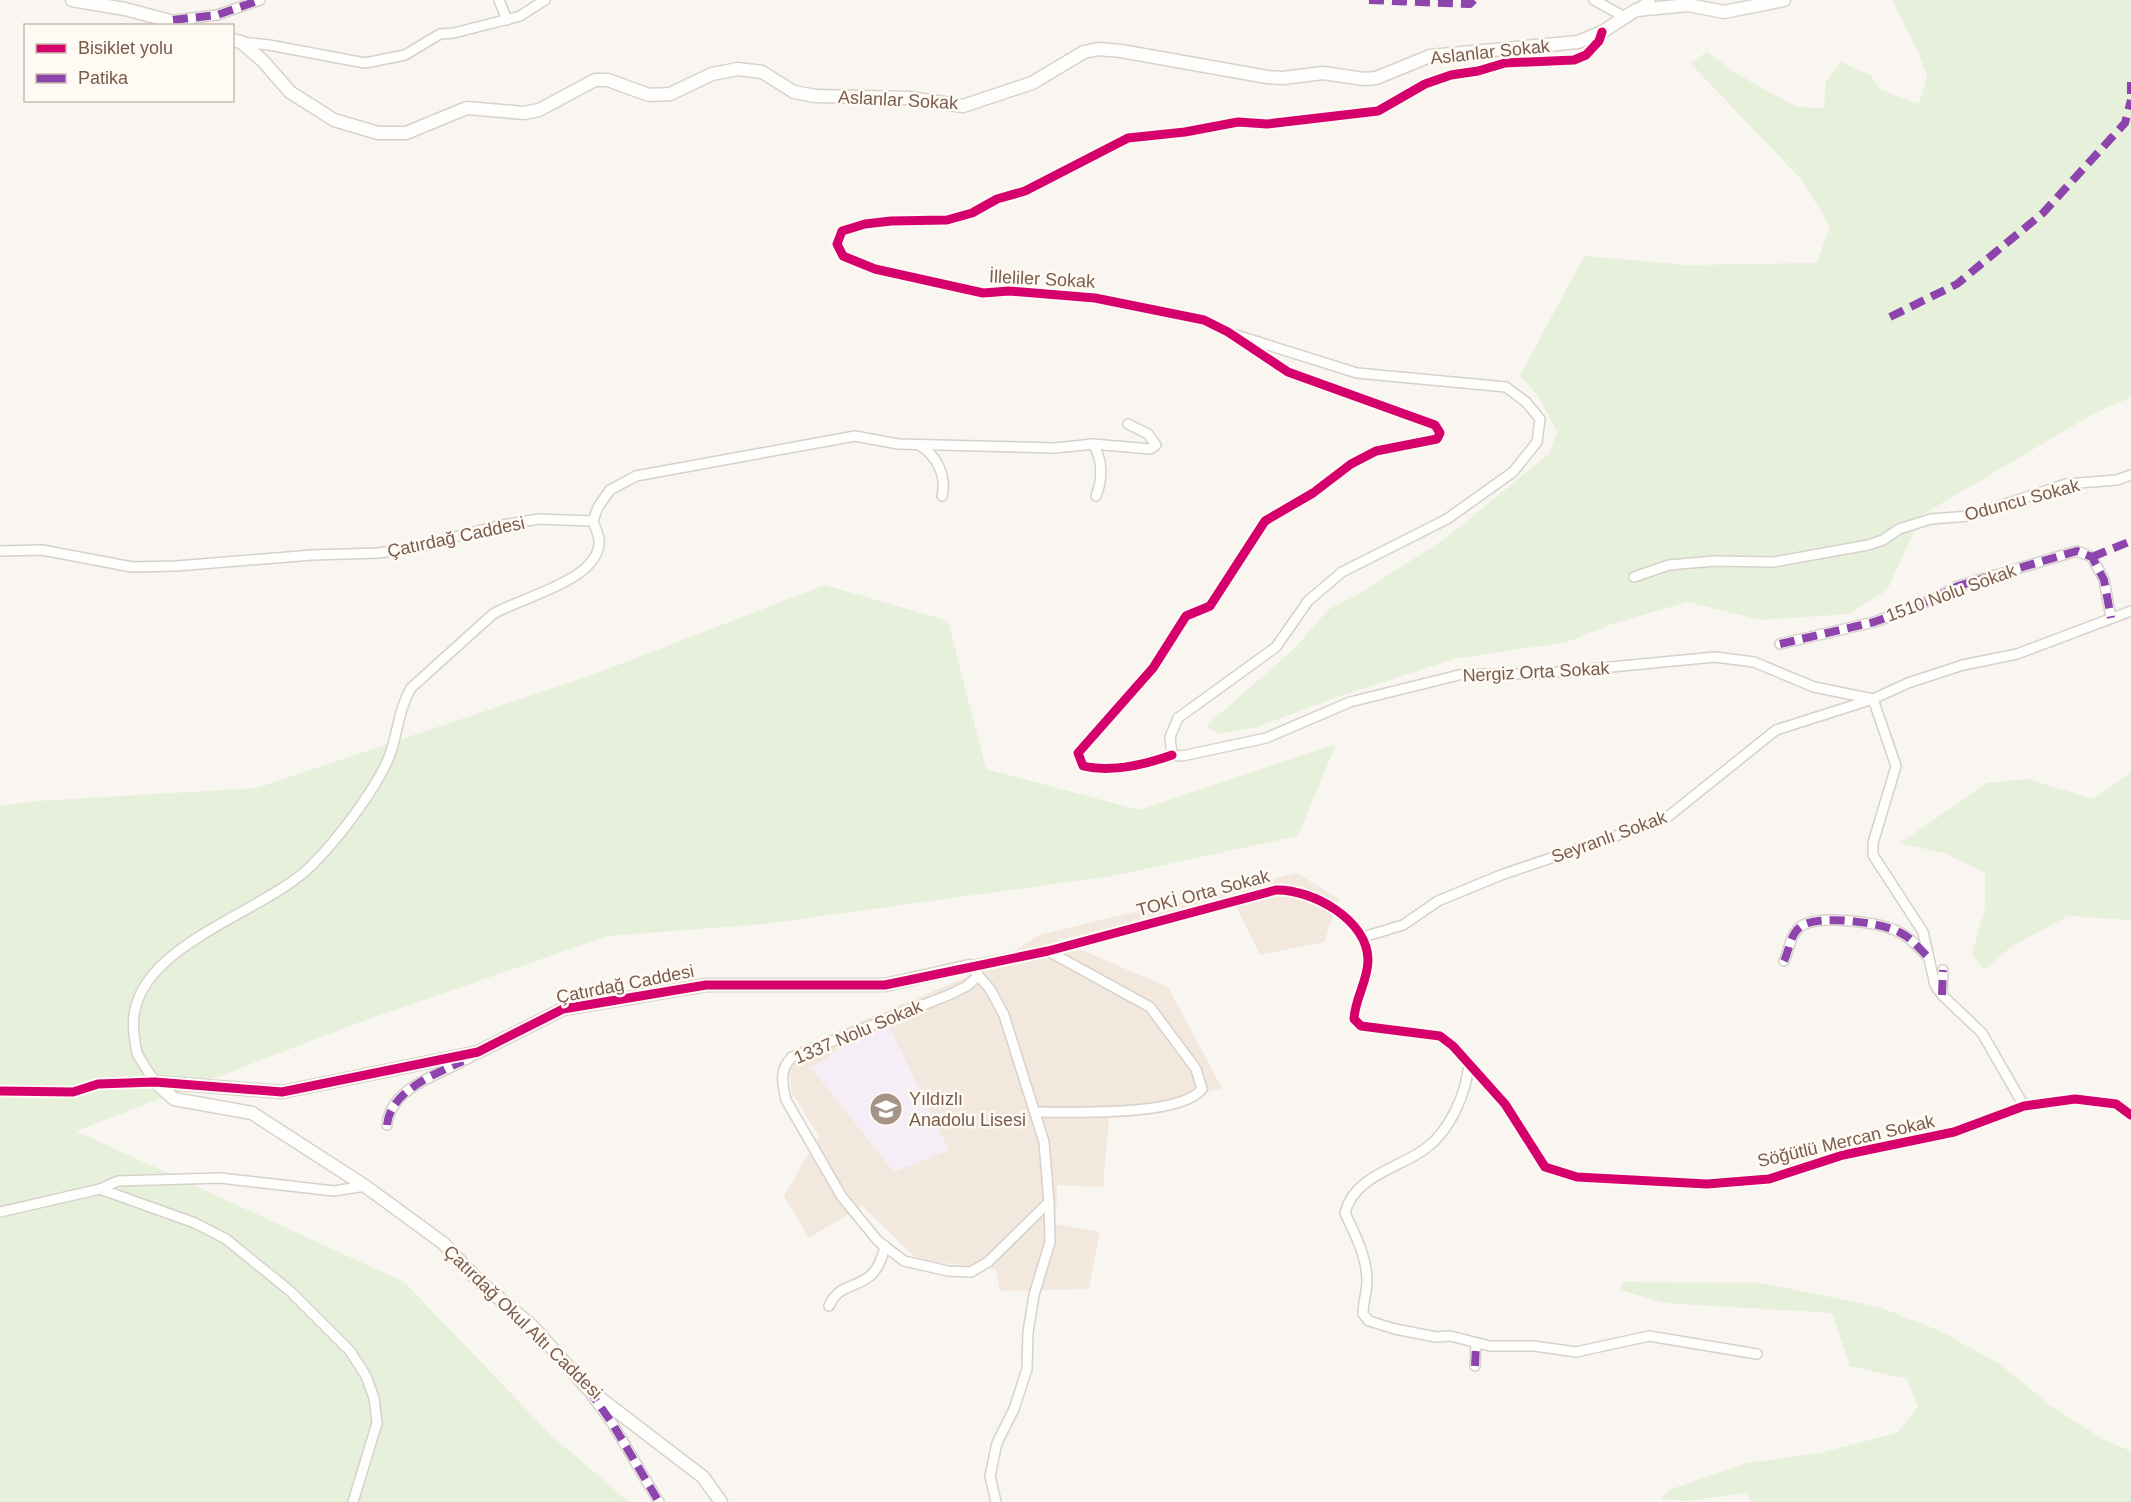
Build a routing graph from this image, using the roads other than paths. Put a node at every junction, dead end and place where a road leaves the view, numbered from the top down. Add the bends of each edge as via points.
1 (72, 0) edge
2 (260, 0) edge
3 (499, 0) edge
4 (545, 0) edge
5 (1594, 0) edge
6 (1650, 0) edge
7 (1784, 0) edge
8 (1636, 10) junction
9 (1623, 16) junction
10 (173, 20) junction
11 (507, 20) junction
12 (184, 24) edge
13 (1602, 32) junction
14 (237, 41) edge
15 (1228, 332) junction
16 (1128, 424) dead end
17 (917, 444) junction
18 (1094, 444) junction
19 (2131, 475) edge
20 (942, 496) dead end
21 (1096, 496) dead end
22 (593, 521) junction
23 (0, 551) edge
24 (1634, 577) dead end
25 (2131, 611) edge
26 (2111, 618) junction
27 (1780, 644) dead end
28 (1873, 699) junction
29 (1172, 755) junction
30 (1363, 937) junction
31 (1048, 951) junction
32 (1927, 956) junction
33 (1784, 961) dead end
34 (969, 966) junction
35 (1943, 970) dead end
36 (978, 976) junction
37 (1942, 995) junction
38 (478, 1052) junction
39 (1469, 1064) junction
40 (155, 1082) junction
41 (0, 1091) edge
42 (2024, 1106) junction
43 (1035, 1112) junction
44 (2131, 1114) edge
45 (387, 1125) dead end
46 (365, 1186) junction
47 (100, 1190) junction
48 (1049, 1202) junction
49 (0, 1212) edge
50 (885, 1246) junction
51 (829, 1306) dead end
52 (1476, 1344) junction
53 (1757, 1354) dead end
54 (1475, 1366) dead end
55 (588, 1389) junction
56 (353, 1502) edge
57 (659, 1502) edge
58 (721, 1502) edge
59 (996, 1502) edge

1 - 10 street
2 - 10 street via 217,15
3 - 11 street
4 - 11 street
5 - 9 street
6 - 8 street
7 - 8 street, Aslanlar Sokak via 1724,12 1688,5
8 - 9 street, Aslanlar Sokak
9 - 13 street, Aslanlar Sokak
10 - 12 street
11 - 14 street via 440,34 405,55 365,63
13 - 14 street, Aslanlar Sokak via 1578,42 1430,56 1376,78 1364,79 1323,73 1275,77 1098,50 1070,58 1019,88 963,106 899,97 816,96 794,92 762,72 738,69 712,74 670,94 649,95 608,80 595,80 539,110 524,113 467,108 406,133 378,133 334,120 290,92 263,61
13 - 15 street, İlleliler Sokak via 1586,56 1505,63 1451,75 1425,84 1378,111 1267,124 1238,122 1128,138 972,213 947,220 866,224 842,231 838,237 843,256 903,276 983,293 1038,292 1123,302 1204,320
15 - 29 street, İlleliler Sokak via 1288,372 1435,425 1440,433 1437,439 1376,451 1265,520 1209,606 1186,616 1153,668 1078,753 1083,766 1096,770 1138,765
15 - 29 street via 1357,373 1506,387 1527,402 1540,419 1537,442 1513,472 1456,512 1342,572 1308,601 1276,648 1178,718 1170,737
16 - 18 street via 1148,434 1156,445 1150,449
17 - 18 street via 1055,448
17 - 20 street via 937,463 944,482
17 - 22 street via 855,436 636,476 610,490
18 - 21 street via 1102,477
19 - 24 street, Oduncu Sokak via 2066,484 1969,516 1931,519 1899,528 1868,545 1774,562 1669,565
22 - 23 street, Çatırdağ Caddesi via 539,519 378,554 176,566 132,567 42,550
22 - 40 street via 599,540 597,551 584,570 558,587 509,604 493,614 411,688 383,769 341,832 312,866 288,885 193,939 149,981 138,997 133,1021 137,1053
25 - 26 street
26 - 27 street, 1510 Nolu Sokak via 2100,572 2092,557 2077,551 1958,586 1874,622
26 - 28 street via 2017,654 1963,665 1908,683
28 - 29 street, Nergiz Orta Sokak via 1814,687 1754,662 1715,657 1538,674 1462,674 1350,702 1266,738
28 - 30 street, Seyranlı Sokak via 1776,730 1665,819 1501,875 1438,901 1402,925
28 - 32 street via 1896,766 1873,843 1873,855 1923,932
30 - 31 street, TOKİ Orta Sokak via 1341,914 1293,890 1276,890
30 - 39 street via 1368,958 1366,979 1354,1018 1361,1026 1440,1036
31 - 34 street, TOKİ Orta Sokak
31 - 43 street via 1150,1007 1196,1069 1202,1089 1195,1098 1138,1110
32 - 33 street via 1897,931 1871,924 1830,921 1803,925 1793,935
32 - 37 street
34 - 36 street
34 - 38 street, Çatırdağ Caddesi via 885,985 706,985 563,1009
35 - 37 street
36 - 43 street via 1004,1015
36 - 50 street, 1337 Nolu Sokak via 951,994 792,1057 783,1066 786,1100 824,1169 856,1215
37 - 42 street via 1982,1033
38 - 40 street, Çatırdağ Caddesi via 282,1092
38 - 45 street via 429,1077 396,1101 388,1112
39 - 42 street, Söğütlü Mercan Sokak via 1505,1104 1545,1167 1577,1177 1707,1184 1769,1179 1843,1155 1954,1132
39 - 52 street via 1463,1092 1444,1129 1426,1148 1357,1189 1348,1200 1345,1213 1363,1258 1367,1277 1363,1314 1369,1321
40 - 41 street via 98,1084 73,1092
40 - 46 street, Çatırdağ Okul Altı Caddesi via 174,1099 252,1113
42 - 44 street, Söğütlü Mercan Sokak via 2075,1099 2116,1104
43 - 48 street via 1044,1142
46 - 47 street via 334,1191 220,1178 118,1181
46 - 55 street, Çatırdağ Okul Altı Caddesi via 442,1243 532,1327
47 - 49 street
47 - 56 street via 195,1223 226,1239 290,1292 350,1351 366,1376 377,1423
48 - 50 street, 1337 Nolu Sokak via 988,1262 971,1272 904,1261
48 - 59 street via 1050,1242 1034,1295 1027,1369 997,1443 990,1476
50 - 51 street via 874,1274 834,1295
52 - 53 street via 1576,1352 1649,1336
52 - 54 street
55 - 57 street
55 - 58 street, Çatırdağ Okul Altı Caddesi via 703,1477

